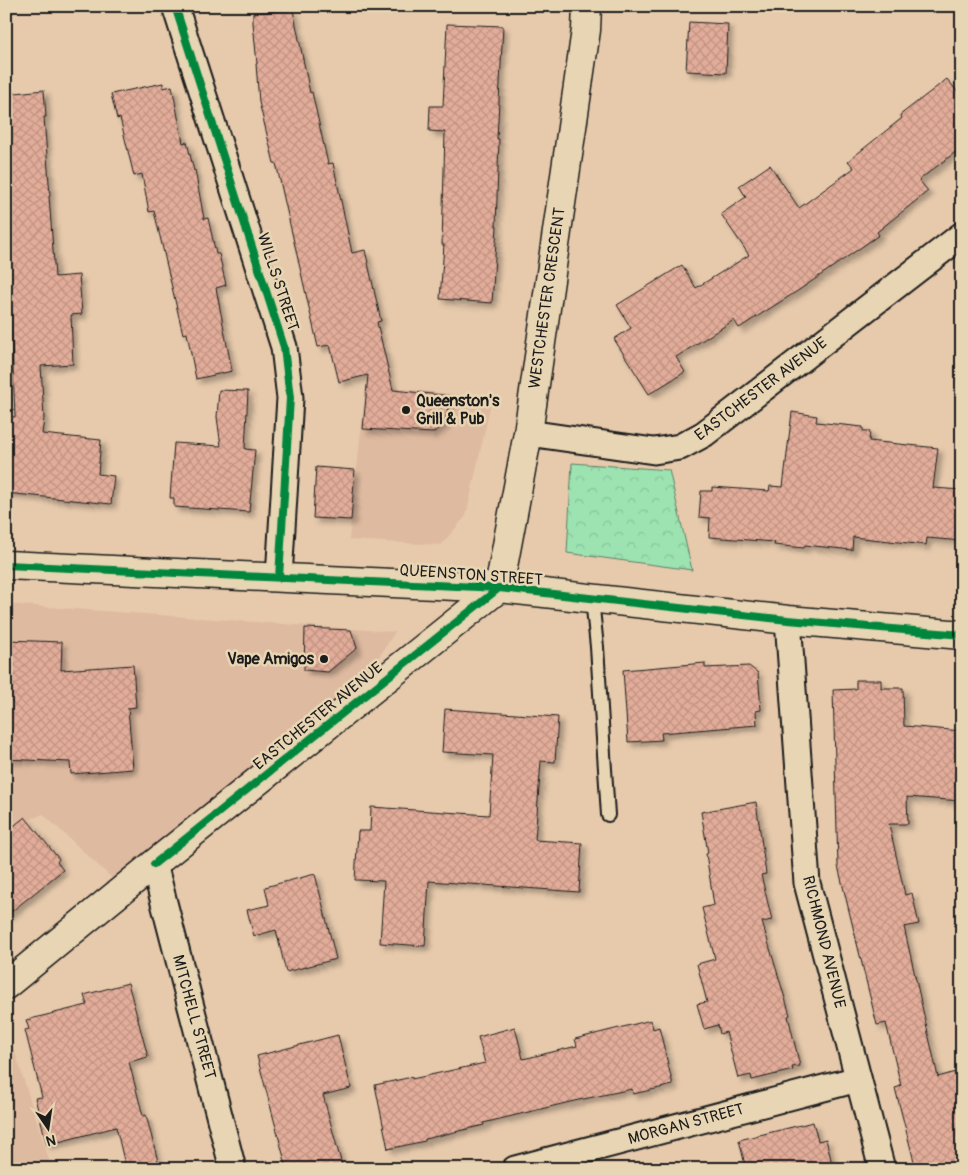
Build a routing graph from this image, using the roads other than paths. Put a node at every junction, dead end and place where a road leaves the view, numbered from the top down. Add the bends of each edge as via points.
1 (175, 6) edge
2 (587, 6) edge
3 (962, 235) edge
4 (528, 433) junction
5 (6, 565) edge
6 (279, 577) junction
7 (499, 588) junction
8 (592, 599) junction
9 (788, 620) junction
10 (962, 635) edge
11 (608, 815) dead end
12 (154, 864) junction
13 (6, 985) edge
14 (858, 1079) junction
15 (233, 1169) edge
16 (515, 1169) edge
17 (882, 1169) edge

1 - 6 street, WILLS STREET via 284,347 290,398
2 - 4 main road, WESTCHESTER CRESCENT
3 - 4 street, EASTCHESTER AVENUE via 704,434 680,447 654,451
4 - 7 main road, WESTCHESTER CRESCENT
5 - 6 main road, QUEENSTON STREET
6 - 7 main road, QUEENSTON STREET
7 - 8 main road, QUEENSTON STREET
7 - 12 main road, EASTCHESTER AVENUE
8 - 9 main road, QUEENSTON STREET
8 - 11 lane
9 - 10 main road, QUEENSTON STREET
9 - 14 street, RICHMOND AVENUE via 807,883
12 - 13 main road, EASTCHESTER AVENUE
12 - 15 street, MITCHELL STREET
14 - 16 street, MORGAN STREET
14 - 17 street, RICHMOND AVENUE

